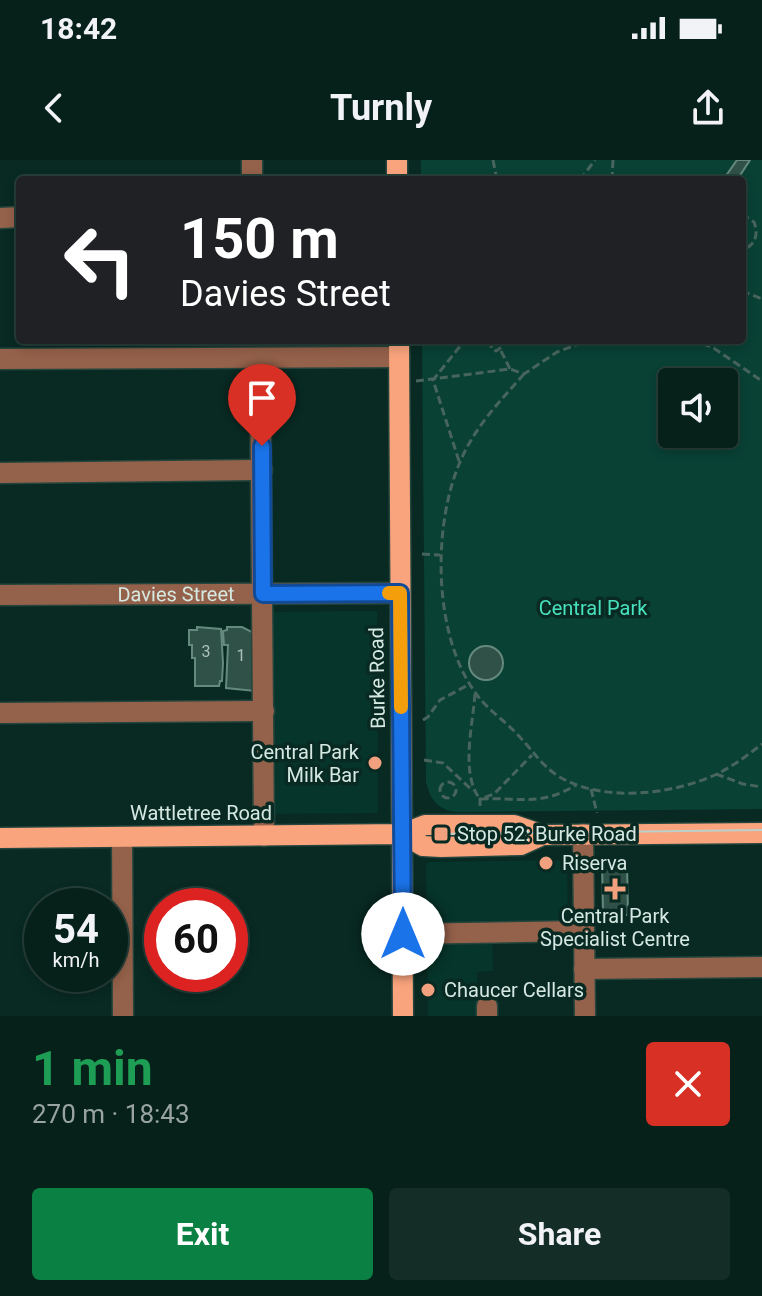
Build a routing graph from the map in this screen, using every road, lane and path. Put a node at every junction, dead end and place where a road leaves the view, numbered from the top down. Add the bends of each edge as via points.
1 (759, 228) edge
2 (746, 247) edge
3 (462, 344) edge
4 (492, 344) edge
5 (504, 344) edge
6 (579, 344) edge
7 (703, 344) edge
8 (399, 348) edge
9 (501, 350) junction
10 (260, 358) junction
11 (0, 359) edge
12 (510, 369) junction
13 (524, 374) junction
14 (433, 380) junction
15 (399, 381) junction
16 (762, 381) edge
17 (460, 463) junction
18 (262, 470) junction
19 (0, 473) edge
20 (422, 554) dead end
21 (440, 555) junction
22 (400, 593) junction
23 (263, 594) junction
24 (0, 595) edge
25 (470, 684) junction
26 (475, 694) junction
27 (264, 711) junction
28 (0, 713) edge
29 (423, 720) dead end
30 (762, 744) edge
31 (532, 755) junction
32 (424, 760) dead end
33 (716, 774) junction
34 (458, 776) junction
35 (454, 785) junction
36 (576, 785) junction
37 (762, 787) edge
38 (591, 789) junction
39 (473, 791) junction
40 (442, 796) junction
41 (480, 799) junction
42 (437, 803) dead end
43 (597, 813) dead end
44 (762, 833) edge
45 (402, 834) junction
46 (583, 834) junction
47 (264, 836) junction
48 (122, 837) junction
49 (0, 838) edge
50 (584, 931) junction
51 (403, 934) junction
52 (762, 967) edge
53 (584, 969) junction
54 (123, 1016) edge
55 (403, 1016) edge
56 (585, 1016) edge

1 - 2 path
3 - 14 path
4 - 9 path via 492,349
5 - 9 path
6 - 13 path
7 - 16 path
8 - 10 street
8 - 15 main road, Burke Road
9 - 12 path
10 - 11 street
10 - 18 street
12 - 13 path
12 - 14 path
13 - 17 path via 490,411
14 - 15 path
14 - 17 path
15 - 22 main road, Burke Road
17 - 21 path via 447,500
18 - 19 street
18 - 23 street
20 - 21 path
21 - 25 path via 448,631
22 - 23 street, Davies Street
22 - 45 main road, Burke Road
23 - 24 street, Davies Street
23 - 27 street
25 - 26 path
25 - 29 path via 440,700
26 - 31 path via 519,735
26 - 39 path via 468,749
27 - 28 street
27 - 47 street
30 - 33 path
31 - 36 path
31 - 41 path via 494,794
32 - 34 path via 443,763
33 - 37 path
33 - 38 path via 656,791
34 - 35 path
34 - 39 path
35 - 40 path via 454,795
35 - 40 path via 441,784
36 - 38 path
36 - 41 path via 540,800
38 - 43 path
39 - 41 path
40 - 42 path
44 - 46 main road, Wattletree Road
45 - 46 main road, Wattletree Road via 423,846 441,847 521,845 543,835
45 - 47 main road, Wattletree Road
45 - 51 main road, Burke Road
46 - 50 street
47 - 48 main road, Wattletree Road
48 - 49 main road, Wattletree Road
48 - 54 street
50 - 51 street
50 - 53 street
51 - 55 main road, Burke Road
52 - 53 street
53 - 56 street

